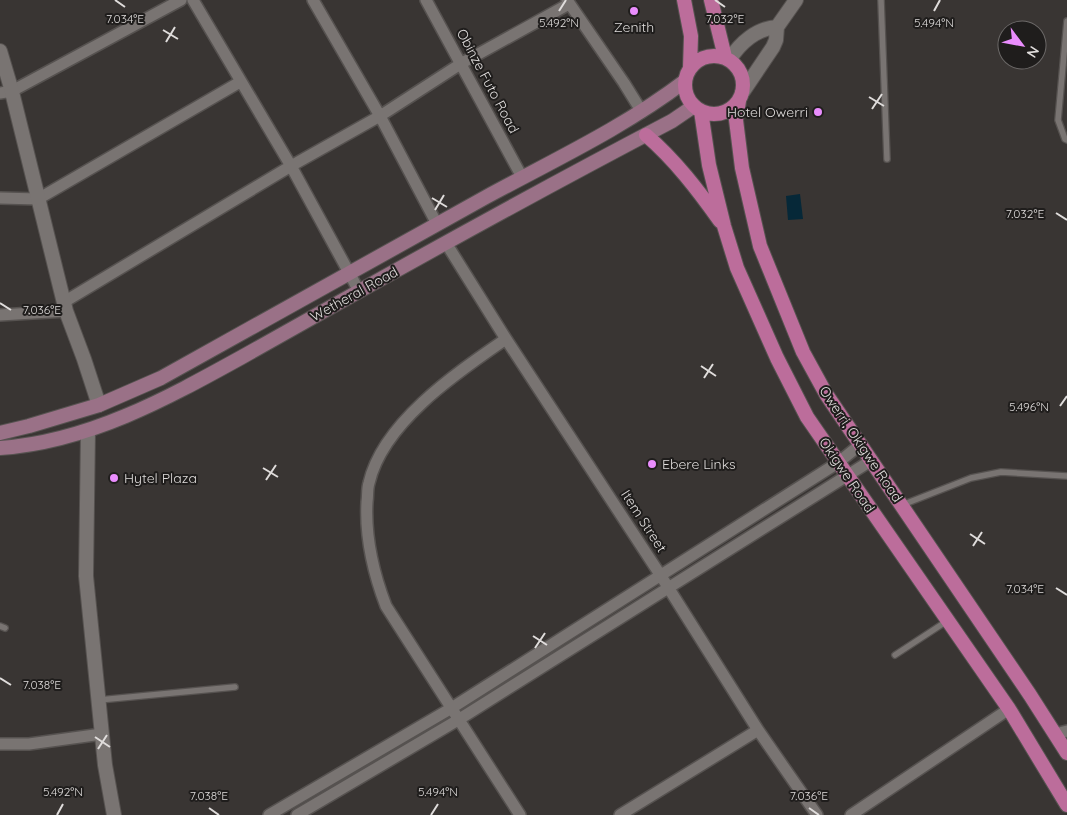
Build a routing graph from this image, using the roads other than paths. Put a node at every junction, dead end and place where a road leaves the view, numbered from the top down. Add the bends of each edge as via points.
1 (181, 0) edge
2 (193, 0) edge
3 (313, 0) edge
4 (426, 0) edge
5 (684, 0) edge
6 (711, 0) edge
7 (796, 0) edge
8 (881, 0) edge
9 (568, 2) edge
10 (1067, 21) edge
11 (777, 27) junction
12 (0, 50) edge
13 (727, 58) junction
14 (462, 63) junction
15 (688, 74) junction
16 (240, 82) junction
17 (6, 92) edge
18 (741, 97) junction
19 (697, 109) junction
20 (642, 112) junction
21 (380, 116) junction
22 (646, 135) junction
23 (1067, 140) edge
24 (887, 159) dead end
25 (291, 166) junction
26 (522, 177) junction
27 (0, 198) edge
28 (38, 199) junction
29 (437, 224) junction
30 (724, 226) junction
31 (446, 243) junction
32 (348, 274) junction
33 (359, 291) junction
34 (65, 306) junction
35 (0, 316) edge
36 (506, 338) junction
37 (99, 405) junction
38 (88, 431) junction
39 (0, 433) edge
40 (861, 444) junction
41 (0, 448) edge
42 (872, 460) junction
43 (839, 462) junction
44 (847, 476) junction
45 (1067, 476) edge
46 (902, 505) junction
47 (661, 576) junction
48 (669, 588) junction
49 (947, 621) junction
50 (896, 655) dead end
51 (235, 687) dead end
52 (99, 700) junction
53 (450, 709) junction
54 (1009, 709) junction
55 (458, 720) junction
56 (758, 730) junction
57 (1061, 732) edge
58 (102, 734) junction
59 (0, 744) edge
60 (1067, 753) edge
61 (1067, 805) edge
62 (114, 815) edge
63 (269, 815) edge
64 (297, 815) edge
65 (520, 815) edge
66 (620, 815) edge
67 (817, 815) edge
68 (851, 815) edge

1 - 17 street
2 - 16 street
3 - 21 street
4 - 14 street, Obinze Futo Road
5 - 15 main road via 691,36
6 - 13 main road
7 - 11 street
8 - 24 lane
9 - 14 street
9 - 20 street
10 - 23 lane via 1058,120
11 - 13 street via 760,31
11 - 18 street via 773,47
12 - 17 street
13 - 15 main road via 702,58
13 - 18 main road via 738,68 743,80
14 - 21 street
14 - 26 street, Obinze Futo Road
15 - 19 main road via 685,90
15 - 20 main road, Wetheral Road
16 - 25 street
16 - 28 street
17 - 28 street
18 - 19 main road via 730,110 720,114
18 - 40 main road, Owerri, Okigwe Road via 736,120 742,168 760,246 803,352 826,394
19 - 22 main road, Wetheral Road
19 - 30 main road, Okigwe Road
20 - 26 main road, Wetheral Road
21 - 25 street
21 - 29 street
22 - 30 main road via 692,182
22 - 31 main road, Wetheral Road
25 - 32 street
25 - 34 street
26 - 29 main road, Wetheral Road
27 - 28 street
28 - 34 street
29 - 32 main road, Wetheral Road
30 - 43 main road, Okigwe Road via 737,268 777,358 807,417
31 - 33 main road, Wetheral Road
31 - 36 street, Item Street
32 - 33 street
32 - 37 main road, Wetheral Road via 160,378
33 - 38 main road, Wetheral Road via 194,384
34 - 35 street
34 - 37 street
36 - 47 street, Item Street
36 - 53 street via 453,375 403,422 382,451 369,483 367,537 375,578 398,627
37 - 39 main road, Wetheral Road
38 - 41 main road, Wetheral Road via 51,442
38 - 52 street via 86,576
40 - 42 main road, Owerri, Okigwe Road
40 - 43 street
42 - 44 street
42 - 46 main road, Owerri, Okigwe Road
43 - 44 main road, Okigwe Road
43 - 47 street
44 - 48 street
44 - 49 main road, Okigwe Road
45 - 46 lane via 1001,472 971,478
46 - 57 main road, Owerri, Okigwe Road
47 - 48 street, Item Street
47 - 53 street
48 - 55 street
48 - 56 street, Item Street
49 - 50 lane
49 - 54 main road, Okigwe Road
51 - 52 lane
52 - 58 street
53 - 55 street
53 - 63 street
54 - 61 main road, Okigwe Road
54 - 68 street
55 - 64 street
55 - 65 street
56 - 66 street
56 - 67 street, Item Street
57 - 60 main road, Owerri, Okigwe Road
58 - 59 street via 29,744
58 - 62 street

